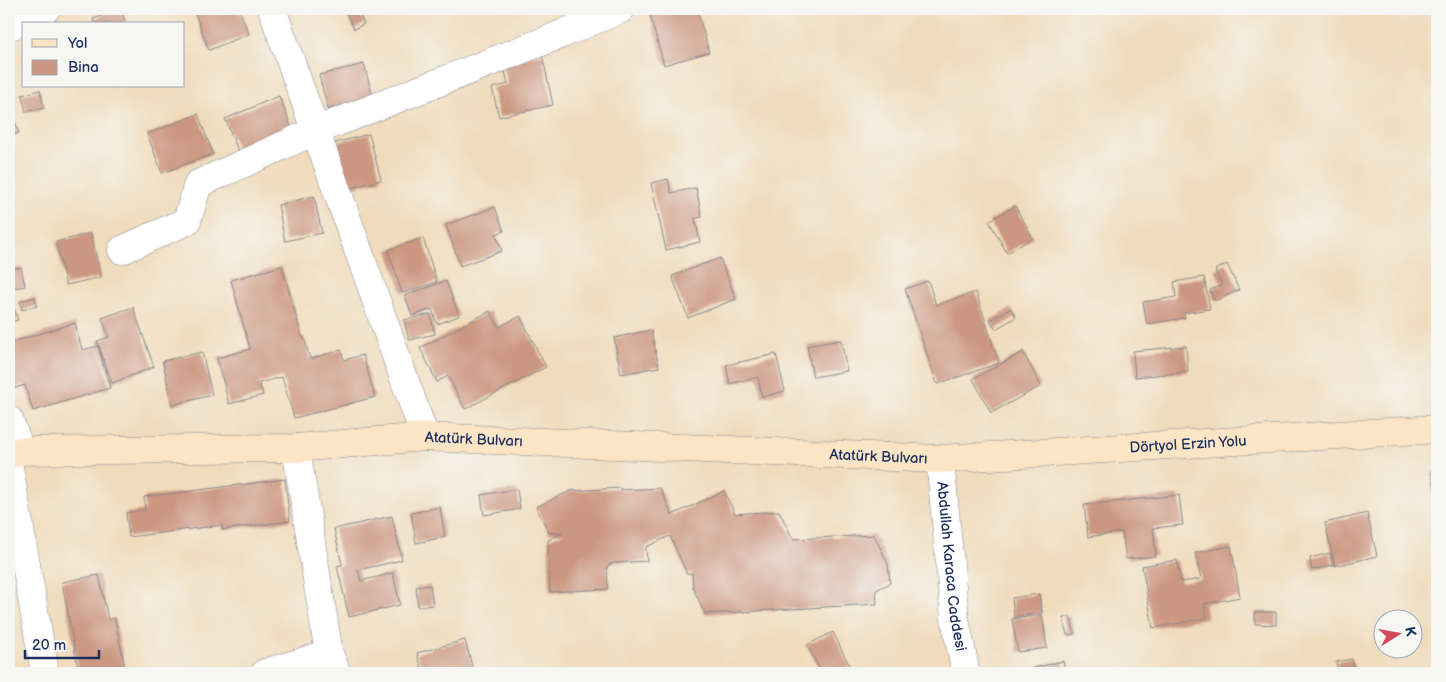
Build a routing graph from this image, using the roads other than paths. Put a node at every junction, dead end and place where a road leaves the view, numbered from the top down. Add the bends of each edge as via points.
1 (46, 9) edge
2 (272, 9) edge
3 (621, 9) edge
4 (9, 27) edge
5 (315, 131) junction
6 (122, 250) dead end
7 (9, 420) edge
8 (1437, 429) edge
9 (424, 437) junction
10 (296, 448) junction
11 (13, 458) edge
12 (940, 458) junction
13 (333, 664) edge
14 (45, 673) edge
15 (265, 673) edge
16 (966, 673) edge

1 - 4 street
2 - 5 street
3 - 5 street
5 - 6 street via 198,184 188,221
5 - 9 street
7 - 11 street
8 - 12 main road, Dörtyol Erzin Yolu
9 - 10 main road, Atatürk Bulvarı
9 - 12 main road, Atatürk Bulvarı
10 - 11 main road, Atatürk Bulvarı
10 - 13 street
11 - 14 street
12 - 16 street, Abdullah Karaca Caddesi via 955,619
13 - 15 street

